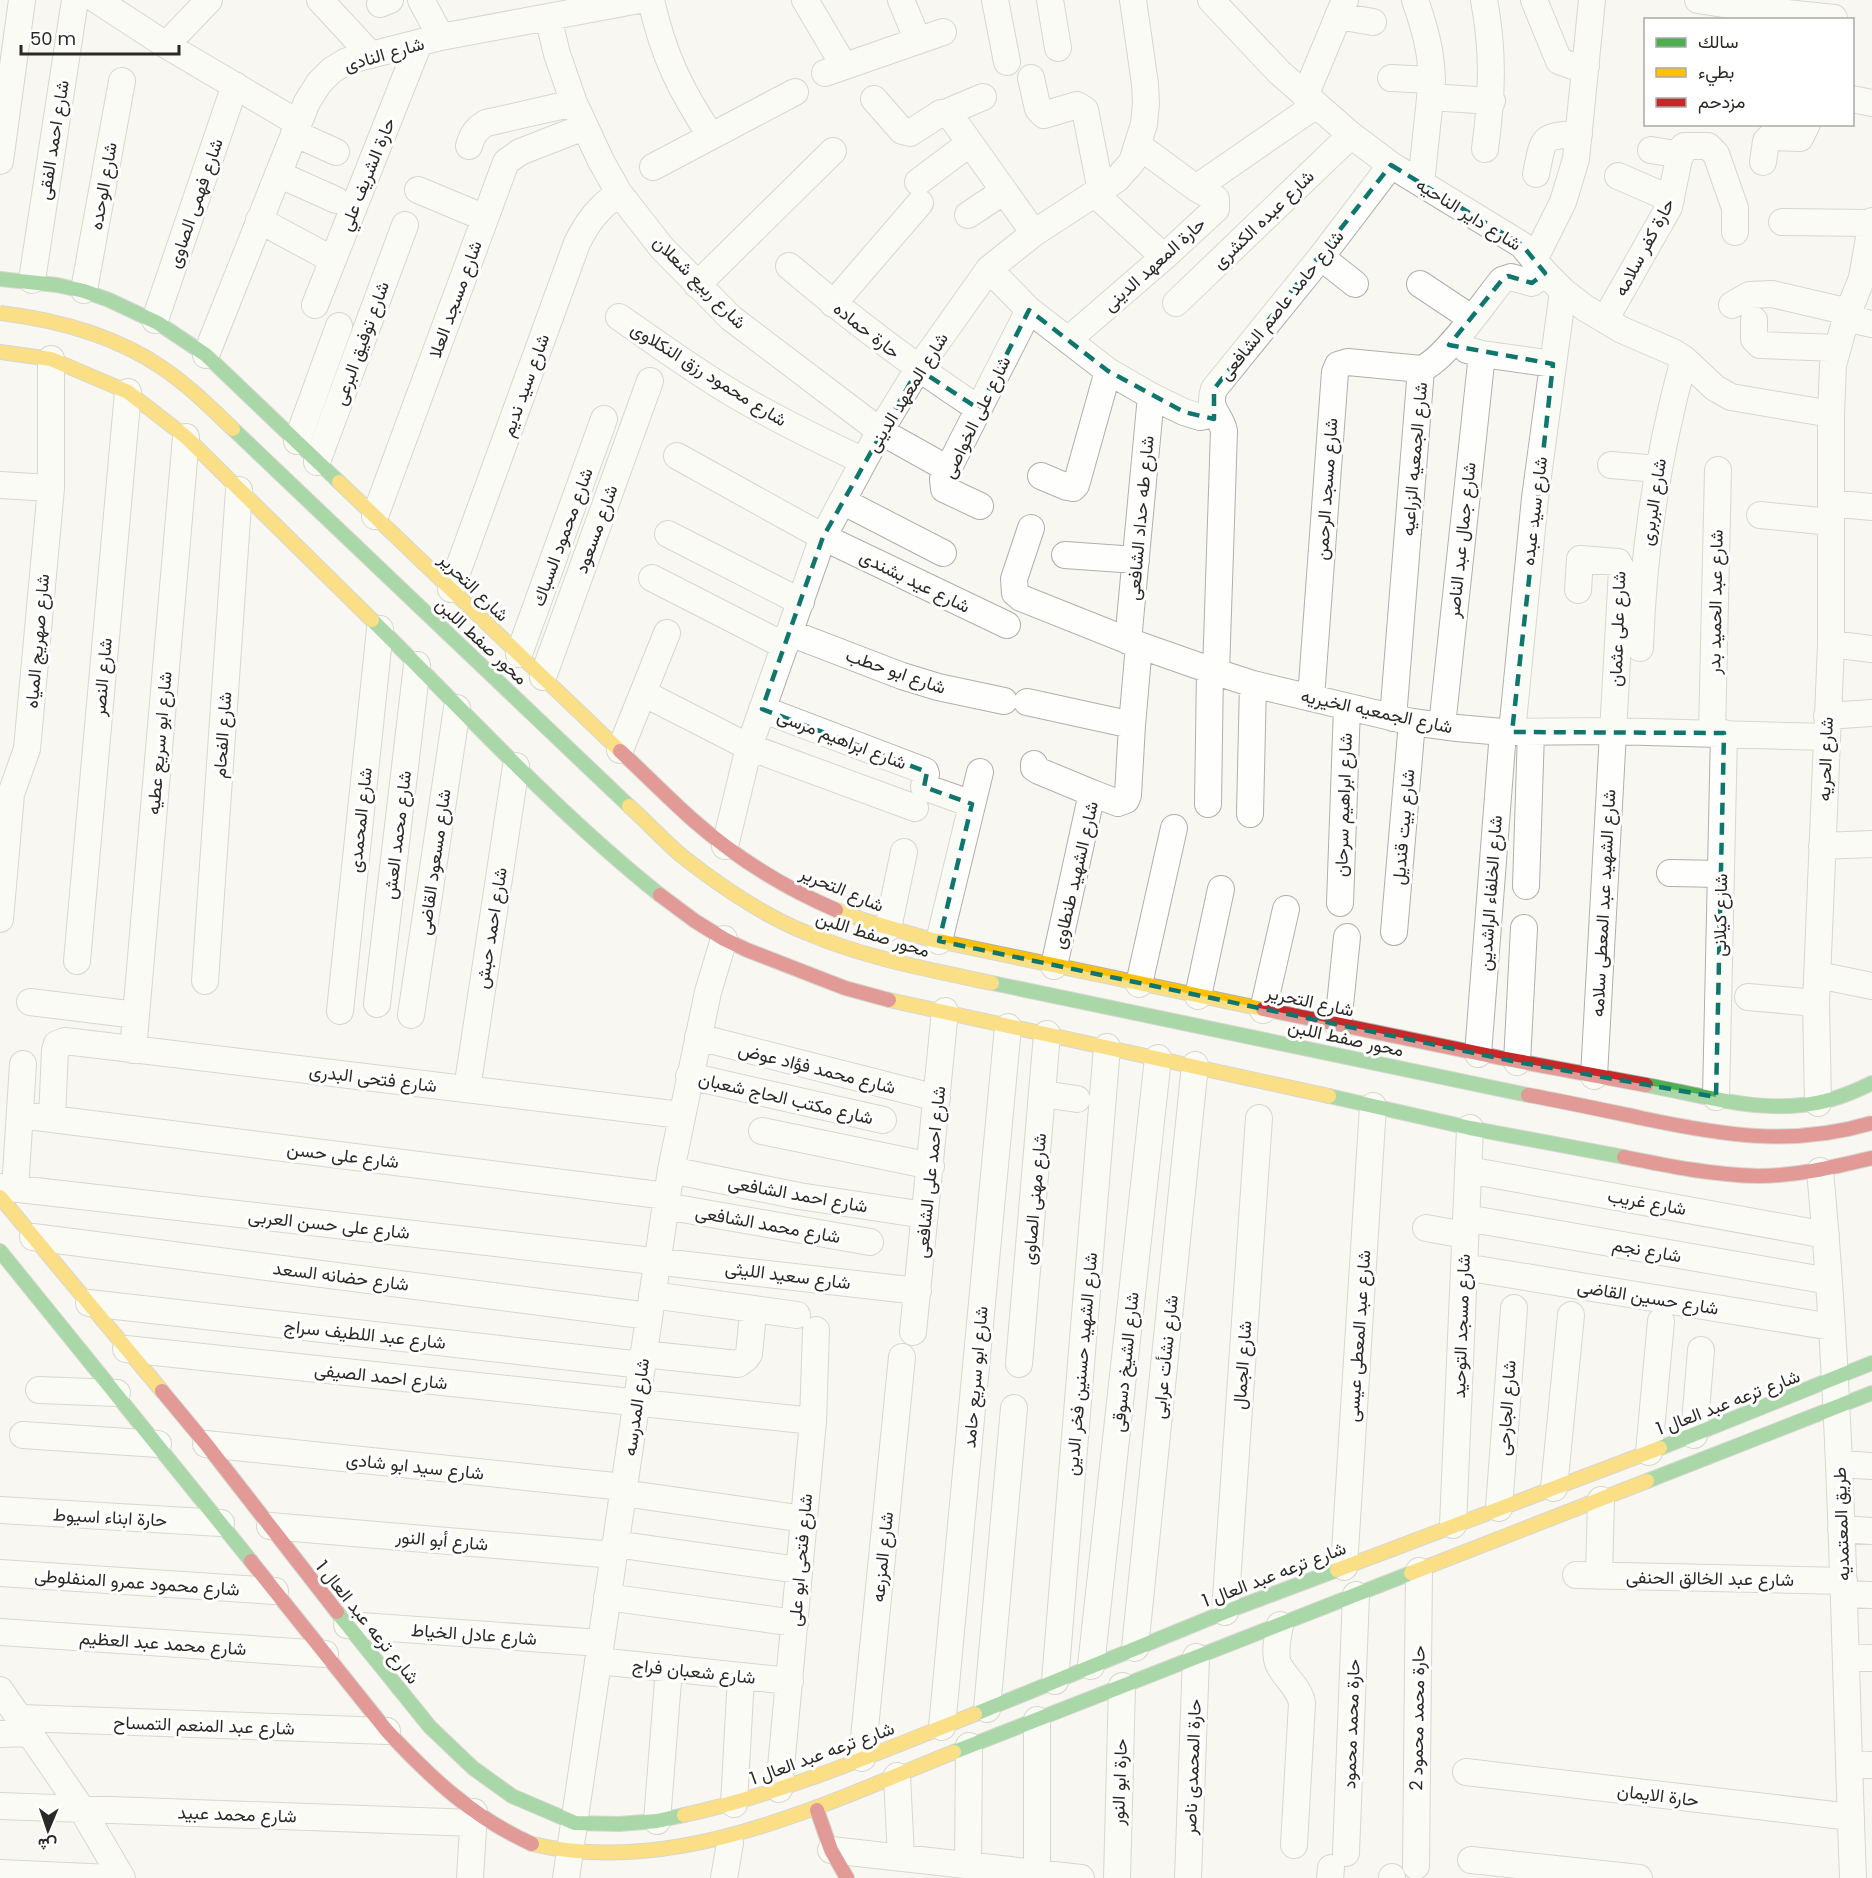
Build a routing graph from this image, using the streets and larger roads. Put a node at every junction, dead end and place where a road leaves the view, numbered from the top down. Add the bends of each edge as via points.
1 (22, 0) edge
2 (75, 0) edge
3 (209, 0) edge
4 (320, 0) edge
5 (421, 0) edge
6 (639, 0) edge
7 (651, 0) edge
8 (805, 0) edge
9 (901, 0) edge
10 (995, 0) edge
11 (1050, 0) edge
12 (1133, 0) edge
13 (1415, 0) edge
14 (1484, 0) edge
15 (1534, 0) edge
16 (1592, 0) edge
17 (1698, 0) edge
18 (1218, 2) edge
19 (107, 3) edge
20 (1341, 8) edge
21 (1734, 9) edge
22 (1834, 12) edge
23 (548, 17) junction
24 (1373, 22) dead end
25 (943, 32) dead end
26 (430, 40) junction
27 (918, 41) junction
28 (166, 45) junction
29 (1058, 48) dead end
30 (371, 55) junction
31 (1007, 62) dead end
32 (1586, 66) junction
33 (1031, 78) dead end
34 (1391, 78) dead end
35 (122, 81) dead end
36 (235, 85) junction
37 (1431, 89) junction
38 (795, 92) dead end
39 (983, 98) dead end
40 (874, 99) dead end
41 (1854, 99) edge
42 (1310, 100) junction
43 (1492, 101) junction
44 (574, 103) junction
45 (1872, 103) edge
46 (945, 113) junction
47 (1806, 126) edge
48 (584, 127) junction
49 (296, 128) junction
50 (1580, 134) junction
51 (1351, 135) junction
52 (711, 136) junction
53 (1712, 137) edge
54 (970, 143) junction
55 (469, 146) dead end
56 (1139, 146) junction
57 (1485, 149) dead end
58 (1651, 150) dead end
59 (833, 151) dead end
60 (336, 152) dead end
61 (1681, 155) junction
62 (0, 161) edge
63 (1763, 162) dead end
64 (1391, 165) junction
65 (653, 167) dead end
66 (278, 174) junction
67 (1536, 174) dead end
68 (1618, 176) dead end
69 (1421, 183) junction
70 (1196, 188) junction
71 (418, 190) dead end
72 (1004, 191) junction
73 (1098, 192) junction
74 (619, 193) junction
75 (1671, 199) junction
76 (336, 200) dead end
77 (968, 215) dead end
78 (484, 218) junction
79 (259, 220) junction
80 (1782, 222) dead end
81 (405, 225) dead end
82 (1735, 232) dead end
83 (1034, 233) junction
84 (1871, 237) edge
85 (1164, 257) junction
86 (1321, 257) junction
87 (333, 260) junction
88 (789, 266) dead end
89 (1540, 267) junction
90 (989, 269) junction
91 (0, 279) edge
92 (32, 280) junction
93 (1355, 284) dead end
94 (1420, 284) dead end
95 (697, 285) junction
96 (84, 290) junction
97 (1563, 291) junction
98 (1176, 303) dead end
99 (833, 304) junction
100 (315, 305) dead end
101 (1732, 305) dead end
102 (1029, 310) junction
103 (0, 313) edge
104 (1847, 315) junction
105 (619, 317) dead end
106 (1471, 318) junction
107 (155, 320) junction
108 (1605, 320) junction
109 (1754, 320) dead end
110 (1872, 324) edge
111 (339, 326) dead end
112 (1068, 340) junction
113 (1449, 345) junction
114 (1836, 348) junction
115 (0, 352) edge
116 (1482, 354) junction
117 (206, 356) junction
118 (51, 359) junction
119 (1684, 359) junction
120 (1553, 364) junction
121 (918, 369) junction
122 (1421, 369) junction
123 (1108, 371) junction
124 (650, 381) dead end
125 (128, 392) junction
126 (1151, 396) junction
127 (979, 409) junction
128 (1215, 414) junction
129 (1831, 414) junction
130 (604, 419) dead end
131 (880, 431) junction
132 (186, 437) junction
133 (297, 441) junction
134 (677, 456) dead end
135 (864, 461) junction
136 (317, 462) junction
137 (1611, 465) dead end
138 (948, 469) junction
139 (1658, 470) junction
140 (1718, 470) dead end
141 (1041, 476) dead end
142 (0, 485) edge
143 (51, 488) junction
144 (239, 490) junction
145 (842, 501) junction
146 (980, 506) dead end
147 (1872, 507) edge
148 (1831, 513) junction
149 (1760, 515) dead end
150 (375, 516) junction
151 (1031, 528) dead end
152 (668, 534) dead end
153 (824, 537) junction
154 (943, 553) dead end
155 (1065, 555) dead end
156 (1136, 560) junction
157 (652, 578) dead end
158 (451, 589) junction
159 (1578, 591) dead end
160 (801, 602) junction
161 (1007, 626) dead end
162 (380, 629) junction
163 (667, 633) dead end
164 (787, 639) junction
165 (1134, 643) junction
166 (1831, 644) junction
167 (1640, 648) dead end
168 (1872, 649) edge
169 (519, 654) junction
170 (417, 665) junction
171 (1213, 671) junction
172 (543, 677) junction
173 (1253, 684) junction
174 (643, 693) junction
175 (1311, 698) junction
176 (1347, 707) junction
177 (457, 708) junction
178 (762, 709) junction
179 (1872, 713) edge
180 (1402, 720) junction
181 (1132, 725) junction
182 (1442, 726) junction
183 (1826, 726) junction
184 (1613, 731) junction
185 (1515, 732) junction
186 (1718, 733) junction
187 (749, 747) junction
188 (620, 750) junction
189 (1034, 764) dead end
190 (516, 766) junction
191 (980, 772) dead end
192 (1092, 793) junction
193 (972, 804) junction
194 (1208, 804) dead end
195 (915, 808) dead end
196 (1250, 814) dead end
197 (1174, 828) dead end
198 (1872, 844) edge
199 (725, 846) junction
200 (1822, 846) junction
201 (904, 852) dead end
202 (1670, 873) dead end
203 (1721, 874) junction
204 (1526, 886) dead end
205 (1221, 889) dead end
206 (1340, 903) dead end
207 (1286, 909) dead end
208 (0, 919) edge
209 (888, 928) junction
210 (1524, 928) dead end
211 (1394, 932) dead end
212 (1347, 938) dead end
213 (724, 939) junction
214 (939, 941) junction
215 (77, 961) dead end
216 (1054, 966) junction
217 (1818, 975) junction
218 (205, 981) dead end
219 (1139, 984) junction
220 (1872, 986) edge
221 (1748, 997) dead end
222 (30, 1002) dead end
223 (1816, 1002) junction
224 (377, 1004) dead end
225 (1198, 1005) junction
226 (1263, 1010) junction
227 (340, 1011) dead end
228 (945, 1011) junction
229 (136, 1015) junction
230 (411, 1015) dead end
231 (1338, 1025) junction
232 (1008, 1027) junction
233 (1047, 1034) junction
234 (698, 1037) junction
235 (1107, 1047) junction
236 (133, 1050) junction
237 (1478, 1054) junction
238 (1158, 1058) junction
239 (1517, 1062) junction
240 (23, 1064) dead end
241 (1195, 1065) junction
242 (689, 1076) junction
243 (1594, 1076) junction
244 (1872, 1083) edge
245 (467, 1089) junction
246 (1043, 1094) junction
247 (1716, 1097) junction
248 (937, 1098) junction
249 (1077, 1100) dead end
250 (1373, 1106) junction
251 (1872, 1110) edge
252 (1818, 1114) junction
253 (20, 1115) junction
254 (681, 1115) junction
255 (1258, 1118) dead end
256 (52, 1119) junction
257 (883, 1120) dead end
258 (1872, 1123) edge
259 (1470, 1128) junction
260 (762, 1131) dead end
261 (1872, 1158) edge
262 (1820, 1160) junction
263 (931, 1166) junction
264 (671, 1170) junction
265 (1468, 1170) junction
266 (5, 1191) edge
267 (666, 1201) junction
268 (925, 1215) junction
269 (1465, 1227) junction
270 (1426, 1228) dead end
271 (1826, 1235) junction
272 (33, 1237) junction
273 (870, 1242) dead end
274 (0, 1251) edge
275 (657, 1260) junction
276 (1464, 1267) junction
277 (1829, 1281) junction
278 (918, 1291) junction
279 (89, 1303) junction
280 (651, 1306) junction
281 (1514, 1308) dead end
282 (1571, 1315) dead end
283 (1660, 1321) dead end
284 (807, 1322) joint
285 (752, 1324) dead end
286 (1832, 1327) junction
287 (913, 1332) dead end
288 (126, 1349) junction
289 (1701, 1350) dead end
290 (902, 1357) dead end
291 (643, 1360) junction
292 (1872, 1363) edge
293 (1019, 1365) dead end
294 (1835, 1379) junction
295 (39, 1390) dead end
296 (117, 1394) junction
297 (1872, 1394) edge
298 (636, 1403) junction
299 (1014, 1408) dead end
300 (1836, 1408) junction
301 (813, 1421) junction
302 (23, 1435) dead end
303 (1694, 1435) junction
304 (158, 1444) junction
305 (206, 1444) junction
306 (1649, 1452) junction
307 (1839, 1464) junction
308 (1872, 1466) edge
309 (1554, 1488) junction
310 (623, 1490) junction
311 (1601, 1500) junction
312 (1499, 1508) junction
313 (0, 1510) edge
314 (804, 1519) junction
315 (221, 1523) junction
316 (1453, 1525) junction
317 (270, 1526) junction
318 (1841, 1529) junction
319 (1872, 1531) edge
320 (614, 1549) junction
321 (1344, 1567) junction
322 (799, 1570) junction
323 (1419, 1571) junction
324 (0, 1573) edge
325 (1844, 1588) junction
326 (275, 1591) junction
327 (1356, 1595) junction
328 (1872, 1595) edge
329 (607, 1597) junction
330 (1225, 1612) junction
331 (795, 1623) junction
332 (347, 1625) junction
333 (1280, 1625) junction
334 (0, 1632) edge
335 (1135, 1648) junction
336 (599, 1652) junction
337 (326, 1654) junction
338 (1196, 1657) junction
339 (1846, 1657) junction
340 (1872, 1658) edge
341 (1091, 1666) junction
342 (669, 1668) junction
343 (741, 1676) junction
344 (790, 1681) junction
345 (1055, 1681) junction
346 (1122, 1686) junction
347 (0, 1690) edge
348 (987, 1709) junction
349 (1037, 1720) junction
350 (26, 1726) junction
351 (942, 1727) junction
352 (387, 1731) junction
353 (0, 1734) edge
354 (969, 1746) junction
355 (862, 1758) junction
356 (1861, 1765) edge
357 (1466, 1772) dead end
358 (897, 1776) junction
359 (837, 1784) junction
360 (779, 1789) junction
361 (734, 1804) junction
362 (0, 1806) edge
363 (81, 1809) junction
364 (817, 1810) junction
365 (1851, 1817) junction
366 (474, 1818) junction
367 (657, 1821) junction
368 (575, 1823) junction
369 (730, 1843) junction
370 (1294, 1845) dead end
371 (831, 1850) junction
372 (901, 1857) junction
373 (1471, 1860) dead end
374 (1859, 1864) edge
375 (968, 1865) junction
376 (1416, 1866) dead end
377 (568, 1867) edge
378 (1335, 1867) edge
379 (0, 1873) edge
380 (1037, 1873) junction
381 (1537, 1873) edge
382 (112, 1878) edge
383 (122, 1878) edge
384 (470, 1878) edge
385 (724, 1878) edge
386 (847, 1878) edge
387 (1081, 1878) edge
388 (1117, 1878) edge
389 (1188, 1878) edge
390 (1639, 1878) edge

1 - 62 street
2 - 92 street, شارع احمد الفقى
3 - 28 street
4 - 30 street
5 - 26 street
6 - 23 street, شارع النادى
7 - 52 street via 672,71
8 - 27 street via 834,69
9 - 27 street
10 - 31 street
11 - 29 street
12 - 56 street, شارع المعهد الدينى via 1146,103
13 - 37 street via 1429,45
14 - 43 street via 1492,63
15 - 32 street via 1559,61
16 - 32 street
17 - 21 street
18 - 42 street, شارع داير الناحيه via 1279,72
19 - 28 street
20 - 24 street
20 - 42 street
21 - 22 street
23 - 26 street, شارع النادى
23 - 44 street, شارع ربيع شعلان
25 - 27 street
26 - 30 street, شارع النادى
26 - 87 street, حارة الشريف علي
28 - 36 street
30 - 49 street, شارع النادى via 332,69 319,83
32 - 50 street
33 - 73 street via 1038,109 1044,115 1077,105 1085,110
34 - 37 street
35 - 96 street, شارع الوحده
36 - 49 street
36 - 107 street, شارع فهمى الصاوى
37 - 43 street
37 - 69 street
38 - 52 street
39 - 46 street
40 - 46 street via 906,133
41 - 45 street
42 - 51 street, شارع داير الناحيه
42 - 70 street
43 - 57 street
44 - 48 street, شارع ربيع شعلان
44 - 55 street via 486,123 472,135
46 - 54 street
47 - 63 street via 1800,138 1770,137
48 - 74 street, شارع ربيع شعلان
48 - 78 street, شارع مسجد العلا via 520,152 506,162
49 - 60 street
49 - 66 street, شارع النادى
50 - 67 street via 1553,135 1542,143
50 - 89 street via 1570,183
51 - 64 street, شارع داير الناحيه
51 - 98 street, شارع عبده الكشرى
52 - 65 street
53 - 61 street via 1708,146 1684,146
53 - 82 street via 1735,208
54 - 72 street
54 - 99 street via 919,192
56 - 70 street, حارة المعهد الدينى
56 - 73 street, شارع المعهد الدينى via 1132,162 1117,179
58 - 61 street
59 - 95 street
61 - 75 street, حارة كفر سلامه
64 - 69 street, شارع داير الناحيه
64 - 86 street, شارع حامد عاصم الشافعى
66 - 76 street
66 - 79 street, شارع النادى
68 - 75 street
69 - 89 street, شارع داير الناحيه via 1522,245
70 - 85 street, حارة المعهد الدينى via 1216,199 1216,208
71 - 78 street
72 - 77 street
72 - 83 street
73 - 83 street, شارع المعهد الدينى
73 - 85 street
74 - 95 street, شارع ربيع شعلان
74 - 158 street, شارع سيد نديم via 592,217 577,243
75 - 108 street, حارة كفر سلامه
78 - 150 street, شارع مسجد العلا
79 - 87 street
79 - 117 street, شارع النادى
80 - 84 street
81 - 136 street, شارع توفيق البرعى
83 - 90 street, شارع المعهد الدينى
84 - 104 street via 1862,278
85 - 112 street, حارة المعهد الدينى
86 - 93 street
86 - 128 street, شارع حامد عاصم الشافعى via 1214,389 1211,402
87 - 100 street, حارة الشريف علي
88 - 99 street, حارة حماده
89 - 97 street, شارع داير الناحيه
89 - 106 street, شارع الجمعيه الزراعيه via 1532,283 1511,277 1502,280
90 - 102 street
90 - 121 street, شارع المعهد الدينى
91 - 92 street, شارع التحرير
92 - 96 street, شارع التحرير
94 - 106 street
95 - 131 street, شارع ربيع شعلان via 731,318
96 - 107 street, شارع التحرير
97 - 108 street, شارع داير الناحيه
97 - 120 street, شارع سيد عبده
99 - 121 street, حارة حماده
101 - 104 street via 1749,295 1772,294
102 - 112 street
102 - 127 street, شارع على الخواصى
103 - 258 street, محور صفط اللبن, bridge via 83,328 164,369 208,406 681,855 754,906 806,932 852,949 943,973 1699,1130 1751,1138 1805,1137
104 - 110 street
104 - 114 street
105 - 135 street, شارع محمود رزق النكلاوى via 737,396
106 - 113 street, شارع الجمعيه الزراعيه
107 - 117 street, شارع التحرير
108 - 119 street, شارع داير الناحيه
109 - 114 street via 1754,339 1760,345
111 - 133 street
112 - 123 street
113 - 116 street
113 - 122 street, شارع الجمعيه الزراعيه
114 - 129 street
115 - 118 street
116 - 120 street
116 - 182 street, شارع جمال عبد الناصر
117 - 133 street, شارع التحرير
118 - 125 street
118 - 143 street, شارع صهريج المياه
119 - 129 street, شارع داير الناحيه via 1715,388 1731,397
119 - 139 street, شارع البربرى
120 - 185 street, شارع سيد عبده via 1527,576
121 - 127 street, حارة حماده
121 - 131 street, شارع المعهد الدينى
122 - 175 street, شارع مسجد الرحمن via 1348,362 1338,365 1335,372
122 - 180 street, شارع الجمعيه الزراعيه
123 - 126 street
123 - 141 street via 1076,485 1067,487
124 - 172 street, شارع مسعود
125 - 132 street
125 - 215 street, شارع النصر
126 - 128 street via 1192,415
126 - 156 street, شارع طه حداد الشافعى
127 - 138 street, شارع على الخواصى
128 - 171 street, شارع حامد عاصم الشافعى via 1224,431
129 - 148 street, شارع الحريه
130 - 169 street, شارع محمود السباك
131 - 135 street, شارع المعهد الدينى
131 - 138 street, شارع ربيع شعلان
132 - 144 street
132 - 229 street, شارع ابو سريع عطيه
133 - 136 street, شارع التحرير
134 - 153 street, شارع عيد بشندى
135 - 145 street, شارع المعهد الدينى
136 - 150 street, شارع التحرير
137 - 139 street
138 - 146 street, شارع على الخواصى via 944,489
139 - 167 street, شارع البربرى via 1646,551
140 - 186 street, شارع عبد الحميد بدر
142 - 143 street
143 - 208 street, شارع صهريج المياه via 27,749 11,794
144 - 162 street
144 - 218 street, شارع الفحام
145 - 153 street, شارع المعهد الدينى
145 - 154 street
147 - 148 street
148 - 149 street
148 - 166 street, شارع الحريه
150 - 158 street, شارع التحرير
151 - 165 street, شارع الجمعيه الخيريه via 1014,579 1015,593
152 - 160 street
153 - 160 street, شارع المعهد الدينى
153 - 161 street, شارع عيد بشندى
155 - 156 street
156 - 165 street, شارع طه حداد الشافعى
157 - 164 street, شارع ابو حطب
158 - 169 street, شارع التحرير
159 - 184 street, شارع على عثمان via 1580,559 1621,564
160 - 164 street, شارع المعهد الدينى
162 - 170 street
162 - 227 street, شارع المحمدى
163 - 174 street
164 - 178 street, شارع المعهد الدينى
164 - 181 street, شارع ابو حطب via 938,687
165 - 171 street, شارع الجمعيه الخيريه
165 - 181 street, شارع الشهيد طنطاوى
166 - 168 street
166 - 183 street, شارع الحريه
169 - 172 street, شارع التحرير
170 - 177 street
170 - 224 street, شارع محمد العش
171 - 173 street, شارع الجمعيه الخيريه
171 - 194 street, شارع حامد عاصم الشافعى
172 - 188 street, شارع التحرير
173 - 175 street, شارع الجمعيه الخيريه
173 - 196 street
174 - 187 street
174 - 188 street
175 - 176 street, شارع الجمعيه الخيريه
176 - 180 street, شارع الجمعيه الخيريه
176 - 206 street, شارع ابراهيم سرحان
177 - 190 street
177 - 230 street, شارع مسعود القاضى
178 - 187 street, شارع المعهد الدينى
178 - 193 street, شارع ابراهيم مرسى via 925,771 924,787
179 - 183 street, شارع الجمعيه الخيريه
180 - 182 street, شارع الجمعيه الخيريه
180 - 211 street, شارع بيت قنديل
181 - 192 street, شارع الشهيد طنطاوى via 1126,800 1118,803
182 - 185 street, شارع الجمعيه الخيريه
183 - 186 street, شارع الجمعيه الخيريه
183 - 200 street, شارع الحريه
184 - 185 street, شارع الجمعيه الخيريه
184 - 186 street, شارع الجمعيه الخيريه
184 - 243 street, شارع الشهيد عبد المعطى سلامه
185 - 204 street
185 - 237 street, شارع الخلفاء الراشدين
186 - 203 street, شارع كيلانى
187 - 195 street
187 - 199 street, شارع المعهد الدينى
188 - 199 street, شارع التحرير
189 - 192 street via 1039,771
190 - 213 street via 660,896
190 - 245 street, شارع احمد حبش
191 - 193 street
192 - 216 street, شارع الشهيد طنطاوى
193 - 214 street
197 - 219 street
198 - 200 street
199 - 209 street, شارع التحرير via 803,894
200 - 217 street, شارع الحريه
201 - 209 street
202 - 203 street
203 - 247 street, شارع كيلانى
205 - 225 street
207 - 226 street
209 - 214 street, شارع التحرير
210 - 239 street
212 - 231 street
213 - 228 street via 846,988
213 - 234 street, شارع المدرسه
214 - 216 street, شارع التحرير
216 - 219 street, شارع التحرير
217 - 220 street
217 - 223 street, شارع الحريه
219 - 225 street, شارع التحرير
221 - 223 street
222 - 229 street
223 - 252 street, شارع الحريه
225 - 226 street, شارع التحرير
225 - 251 street, محور صفط اللبن via 1698,1117 1749,1125 1801,1124
226 - 231 street, شارع التحرير
228 - 232 street
228 - 248 street, شارع احمد على الشافعى
229 - 236 street, شارع ابو سريع عطيه
231 - 237 street, شارع التحرير
232 - 233 street
232 - 351 street, شارع ابو سريع حامد
233 - 235 street
233 - 246 street, شارع مهنى الصاوى
234 - 242 street, شارع المدرسه
234 - 248 street, شارع محمد فؤاد عوض
235 - 238 street
235 - 345 street, شارع الشهيد حسنين فخر الدين
236 - 245 street, شارع فتحى البدرى
236 - 256 street, شارع فتحى البدرى via 65,1041 57,1044
237 - 239 street, شارع التحرير
238 - 241 street
238 - 341 street, شارع الشيخ دسوقى
239 - 243 street, شارع التحرير
240 - 253 street
241 - 250 street
241 - 335 street, شارع نشأت عرابى
242 - 254 street, شارع المدرسه
242 - 257 street, شارع مكتب الحاج شعبان
243 - 247 street, شارع التحرير
244 - 252 street, شارع التحرير via 1838,1098
245 - 254 street, شارع فتحى البدرى
246 - 249 street
246 - 293 street, شارع مهنى الصاوى
247 - 252 street, شارع التحرير
248 - 263 street, شارع احمد على الشافعى
250 - 259 street
250 - 321 street, شارع عبد المعطى عيسى
252 - 262 street
253 - 256 street, شارع على حسن
253 - 266 street
254 - 264 street, شارع المدرسه
255 - 330 street, شارع الجمال
256 - 267 street, شارع على حسن
259 - 262 street via 1690,1170 1758,1176
259 - 265 street, شارع مسجد التوحيد
260 - 263 street
261 - 262 street
262 - 271 street, طريق المعتمديه
263 - 268 street, شارع احمد على الشافعى
264 - 267 street, شارع المدرسه
264 - 268 street, شارع احمد الشافعى via 799,1196
265 - 269 street, شارع مسجد التوحيد
265 - 271 street, شارع غريب
266 - 272 street, شارع ترعه عبد العال 1
266 - 275 street, شارع على حسن العربى
267 - 273 street, شارع محمد الشافعى
267 - 275 street, شارع المدرسه
268 - 278 street, شارع احمد على الشافعى
269 - 270 street, شارع نجم
269 - 276 street, شارع مسجد التوحيد
269 - 277 street, شارع نجم
271 - 277 street, طريق المعتمديه
272 - 279 street, شارع ترعه عبد العال 1
272 - 280 street, شارع حضانه السعد
274 - 296 street, شارع ترعه عبد العال 1
275 - 278 street, شارع سعيد الليثى
275 - 280 street, شارع المدرسه
276 - 286 street, شارع حسين القاضى
276 - 316 street, شارع مسجد التوحيد
277 - 286 street, طريق المعتمديه
278 - 287 street, شارع احمد على الشافعى
279 - 288 street, شارع ترعه عبد العال 1
279 - 291 street, شارع عبد اللطيف سراج
280 - 284 street, شارع حضانه السعد
280 - 291 street, شارع المدرسه
281 - 312 street, شارع الجارحى
282 - 309 street
283 - 306 street
284 - 301 street, شارع فتحى ابو على
285 - 291 street, شارع عبد اللطيف سراج via 749,1354 738,1364
286 - 294 street, طريق المعتمديه
288 - 298 street, شارع احمد الصيفى
288 - 305 street, شارع ترعه عبد العال 1
289 - 303 street
290 - 355 street, شارع المزرعه
291 - 298 street, شارع المدرسه
292 - 294 street, شارع ترعه عبد العال 1
294 - 300 street, طريق المعتمديه
294 - 303 street, شارع ترعه عبد العال 1
295 - 296 street
296 - 304 street, شارع ترعه عبد العال 1
297 - 300 street, شارع ترعه عبد العال 1
298 - 301 street, شارع احمد الصيفى
298 - 310 street, شارع المدرسه
299 - 348 street
300 - 307 street, طريق المعتمديه
300 - 311 street, شارع ترعه عبد العال 1
301 - 314 street, شارع فتحى ابو على
302 - 304 street
303 - 306 street, شارع ترعه عبد العال 1
304 - 315 street, شارع ترعه عبد العال 1
305 - 310 street, شارع سيد ابو شادى
305 - 317 street, شارع ترعه عبد العال 1
306 - 309 street, شارع ترعه عبد العال 1
307 - 308 street
307 - 318 street, طريق المعتمديه
309 - 312 street, شارع ترعه عبد العال 1
310 - 314 street, شارع سيد ابو شادى
310 - 320 street, شارع المدرسه
311 - 323 street, شارع ترعه عبد العال 1
311 - 325 street, شارع عبد الخالق الحنفى via 1588,1575
312 - 316 street, شارع ترعه عبد العال 1
313 - 315 street, حارة ابناء اسيوط
314 - 322 street, شارع فتحى ابو على
315 - 326 street, شارع ترعه عبد العال 1
316 - 321 street, شارع ترعه عبد العال 1
317 - 320 street, شارع أبو النور
317 - 332 street, شارع ترعه عبد العال 1
318 - 319 street
318 - 325 street, طريق المعتمديه
320 - 322 street
320 - 329 street, شارع المدرسه
321 - 330 street, شارع ترعه عبد العال 1
322 - 331 street, شارع فتحى ابو على
323 - 327 street, شارع ترعه عبد العال 1
323 - 376 street, حارة محمد محمود 2
324 - 326 street, شارع محمود عمرو المنفلوطى
325 - 328 street, شارع عبد الخالق الحنفى
325 - 339 street, طريق المعتمديه
326 - 337 street, شارع ترعه عبد العال 1
327 - 333 street, شارع ترعه عبد العال 1
327 - 378 street, حارة محمد محمود
329 - 331 street
329 - 336 street, شارع المدرسه
330 - 335 street, شارع ترعه عبد العال 1
331 - 344 street, شارع فتحى ابو على
332 - 336 street, شارع عادل الخياط
332 - 368 street, شارع ترعه عبد العال 1 via 430,1727 473,1768 512,1796
333 - 338 street, شارع ترعه عبد العال 1
333 - 370 street via 1278,1662 1300,1692 1302,1703
334 - 337 street, شارع محمد عبد العظيم
335 - 341 street, شارع ترعه عبد العال 1
336 - 342 street, شارع شعبان فراج
336 - 368 street, شارع المدرسه
337 - 352 street, شارع ترعه عبد العال 1
338 - 346 street, شارع ترعه عبد العال 1
338 - 389 street, حارة المحمدى ناصر
339 - 340 street
339 - 356 street, طريق المعتمديه
341 - 345 street, شارع ترعه عبد العال 1
342 - 343 street, شارع شعبان فراج
342 - 367 street
343 - 344 street, شارع شعبان فراج
343 - 361 street
344 - 360 street, شارع فتحى ابو على
345 - 348 street, شارع ترعه عبد العال 1
346 - 349 street, شارع ترعه عبد العال 1
346 - 388 street, حارة ابو النور
347 - 350 street
348 - 351 street, شارع ترعه عبد العال 1
349 - 354 street, شارع ترعه عبد العال 1
349 - 380 street
350 - 352 street, شارع عبد المنعم التمساح
350 - 353 street, شارع عبد المنعم التمساح
350 - 363 street
351 - 355 street, شارع ترعه عبد العال 1
352 - 366 street, شارع ترعه عبد العال 1
354 - 358 street, شارع ترعه عبد العال 1
354 - 375 street
355 - 359 street, شارع ترعه عبد العال 1
356 - 365 street, طريق المعتمديه
357 - 365 street, حارة الايمان
358 - 359 street, شارع ترعه عبد العال 1
358 - 372 street
359 - 360 street, شارع ترعه عبد العال 1
359 - 364 street, شارع ترعه عبد العال 1
360 - 361 street, شارع ترعه عبد العال 1
361 - 367 street, شارع ترعه عبد العال 1
362 - 363 street, شارع محمد عبيد
363 - 366 street, شارع محمد عبيد
363 - 383 street
364 - 369 street, شارع ترعه عبد العال 1
364 - 371 street
365 - 374 street, طريق المعتمديه
366 - 377 street, شارع ترعه عبد العال 1 via 533,1845
366 - 384 street
367 - 368 street, شارع ترعه عبد العال 1
368 - 377 street, شارع المدرسه
369 - 377 street, شارع ترعه عبد العال 1 via 698,1852
369 - 385 street
371 - 372 street
371 - 386 street
372 - 375 street
373 - 381 street
375 - 380 street
379 - 382 street
380 - 387 street
381 - 390 street

